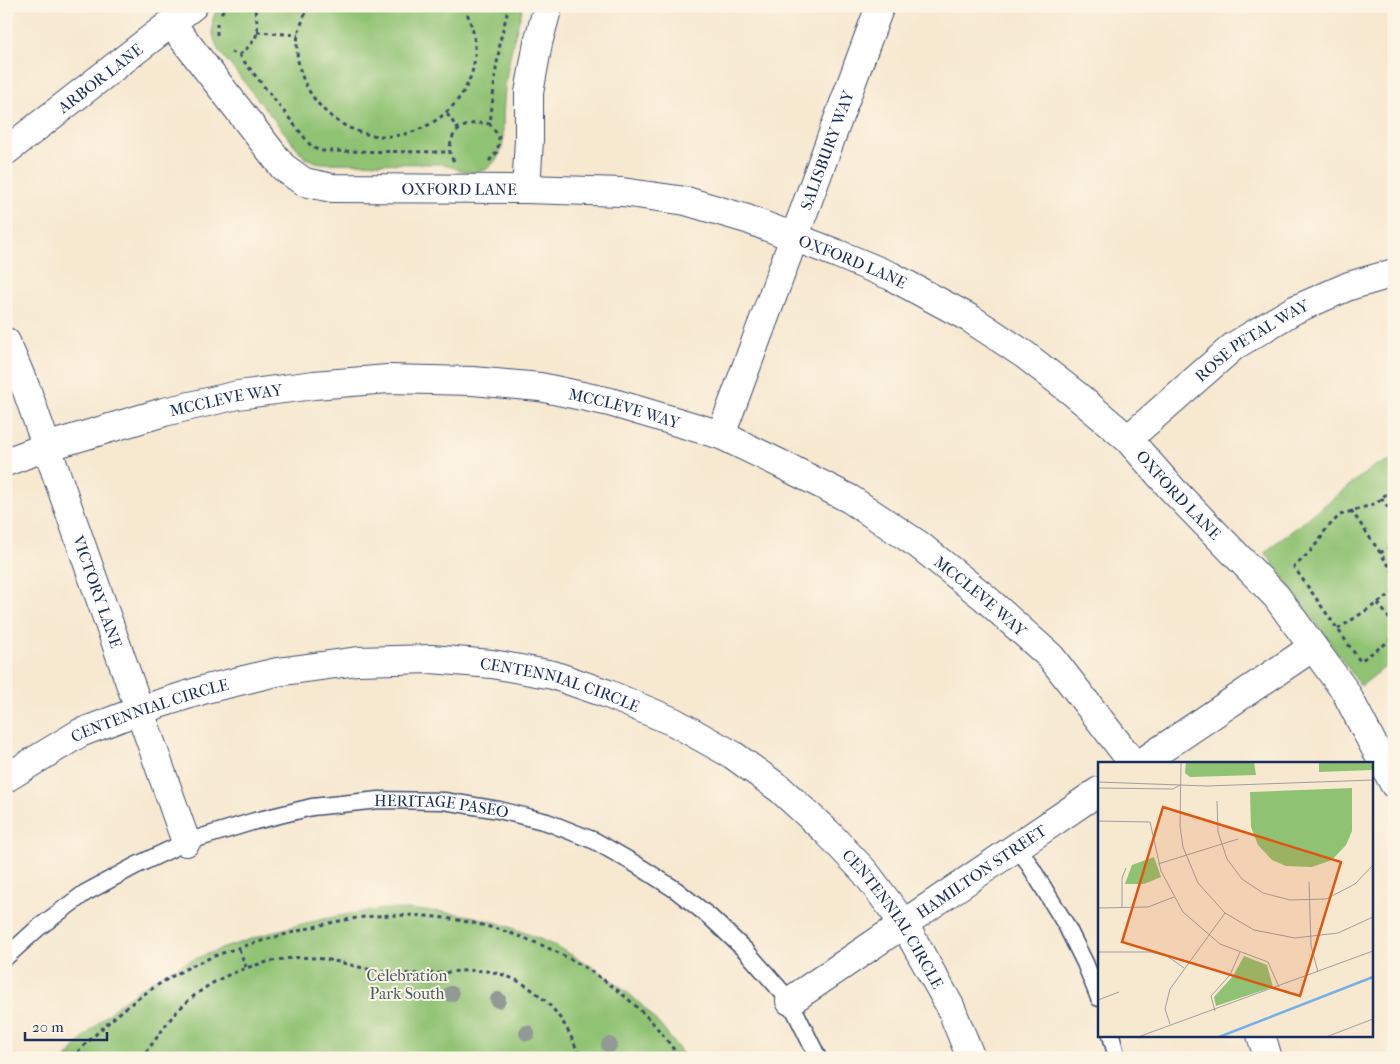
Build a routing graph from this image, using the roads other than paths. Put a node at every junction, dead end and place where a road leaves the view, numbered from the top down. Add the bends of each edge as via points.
1 (193, 6) edge
2 (548, 6) edge
3 (880, 6) edge
4 (171, 23) junction
5 (6, 151) edge
6 (526, 189) junction
7 (794, 237) junction
8 (1394, 273) edge
9 (6, 342) edge
10 (721, 435) junction
11 (1128, 439) junction
12 (46, 447) junction
13 (6, 462) edge
14 (1313, 646) junction
15 (140, 710) junction
16 (1132, 762) edge
17 (1142, 762) edge
18 (6, 778) edge
19 (1394, 784) edge
20 (1098, 792) edge
21 (186, 842) junction
22 (1018, 846) junction
23 (904, 924) junction
24 (6, 957) edge
25 (1098, 996) edge
26 (790, 1001) junction
27 (1111, 1036) edge
28 (1262, 1036) edge
29 (818, 1058) edge
30 (971, 1058) edge
31 (1118, 1058) edge
32 (1268, 1058) edge

1 - 4 street, ARBOR LANE
2 - 6 street via 529,93
3 - 7 street, SALISBURY WAY
4 - 5 street, ARBOR LANE
4 - 6 street, OXFORD LANE via 283,167 304,182 332,188
6 - 7 street, OXFORD LANE via 622,192 686,200
7 - 10 street, SALISBURY WAY
7 - 11 street, OXFORD LANE via 891,276 971,319 1025,355
8 - 11 street, ROSE PETAL WAY via 1349,286 1294,310 1234,346
9 - 12 street, VICTORY LANE
10 - 12 street, MCCLEVE WAY via 610,402 540,387 473,380 388,379 314,384 238,395 164,412
10 - 16 street, MCCLEVE WAY via 850,499 918,545 969,585 1051,657
11 - 14 street, OXFORD LANE via 1276,596
12 - 13 street, MCCLEVE WAY
12 - 15 street, VICTORY LANE
14 - 17 street
14 - 19 street, OXFORD LANE via 1346,692
15 - 18 street, CENTENNIAL CIRCLE via 80,733
15 - 21 street, VICTORY LANE
15 - 23 street, CENTENNIAL CIRCLE via 206,689 277,672 358,661 430,659 492,664 553,675 674,722 733,755 780,789 827,832 865,872
20 - 22 street, HAMILTON STREET
21 - 24 lane, HERITAGE PASEO via 85,893
21 - 26 lane, HERITAGE PASEO via 312,807 379,800 444,801 547,822 595,841 676,890 746,951
22 - 23 street, HAMILTON STREET
22 - 25 lane via 1066,924
23 - 26 street, HAMILTON STREET
23 - 30 street, CENTENNIAL CIRCLE via 950,1006
26 - 29 lane, HERITAGE PASEO
27 - 31 lane
28 - 32 street

